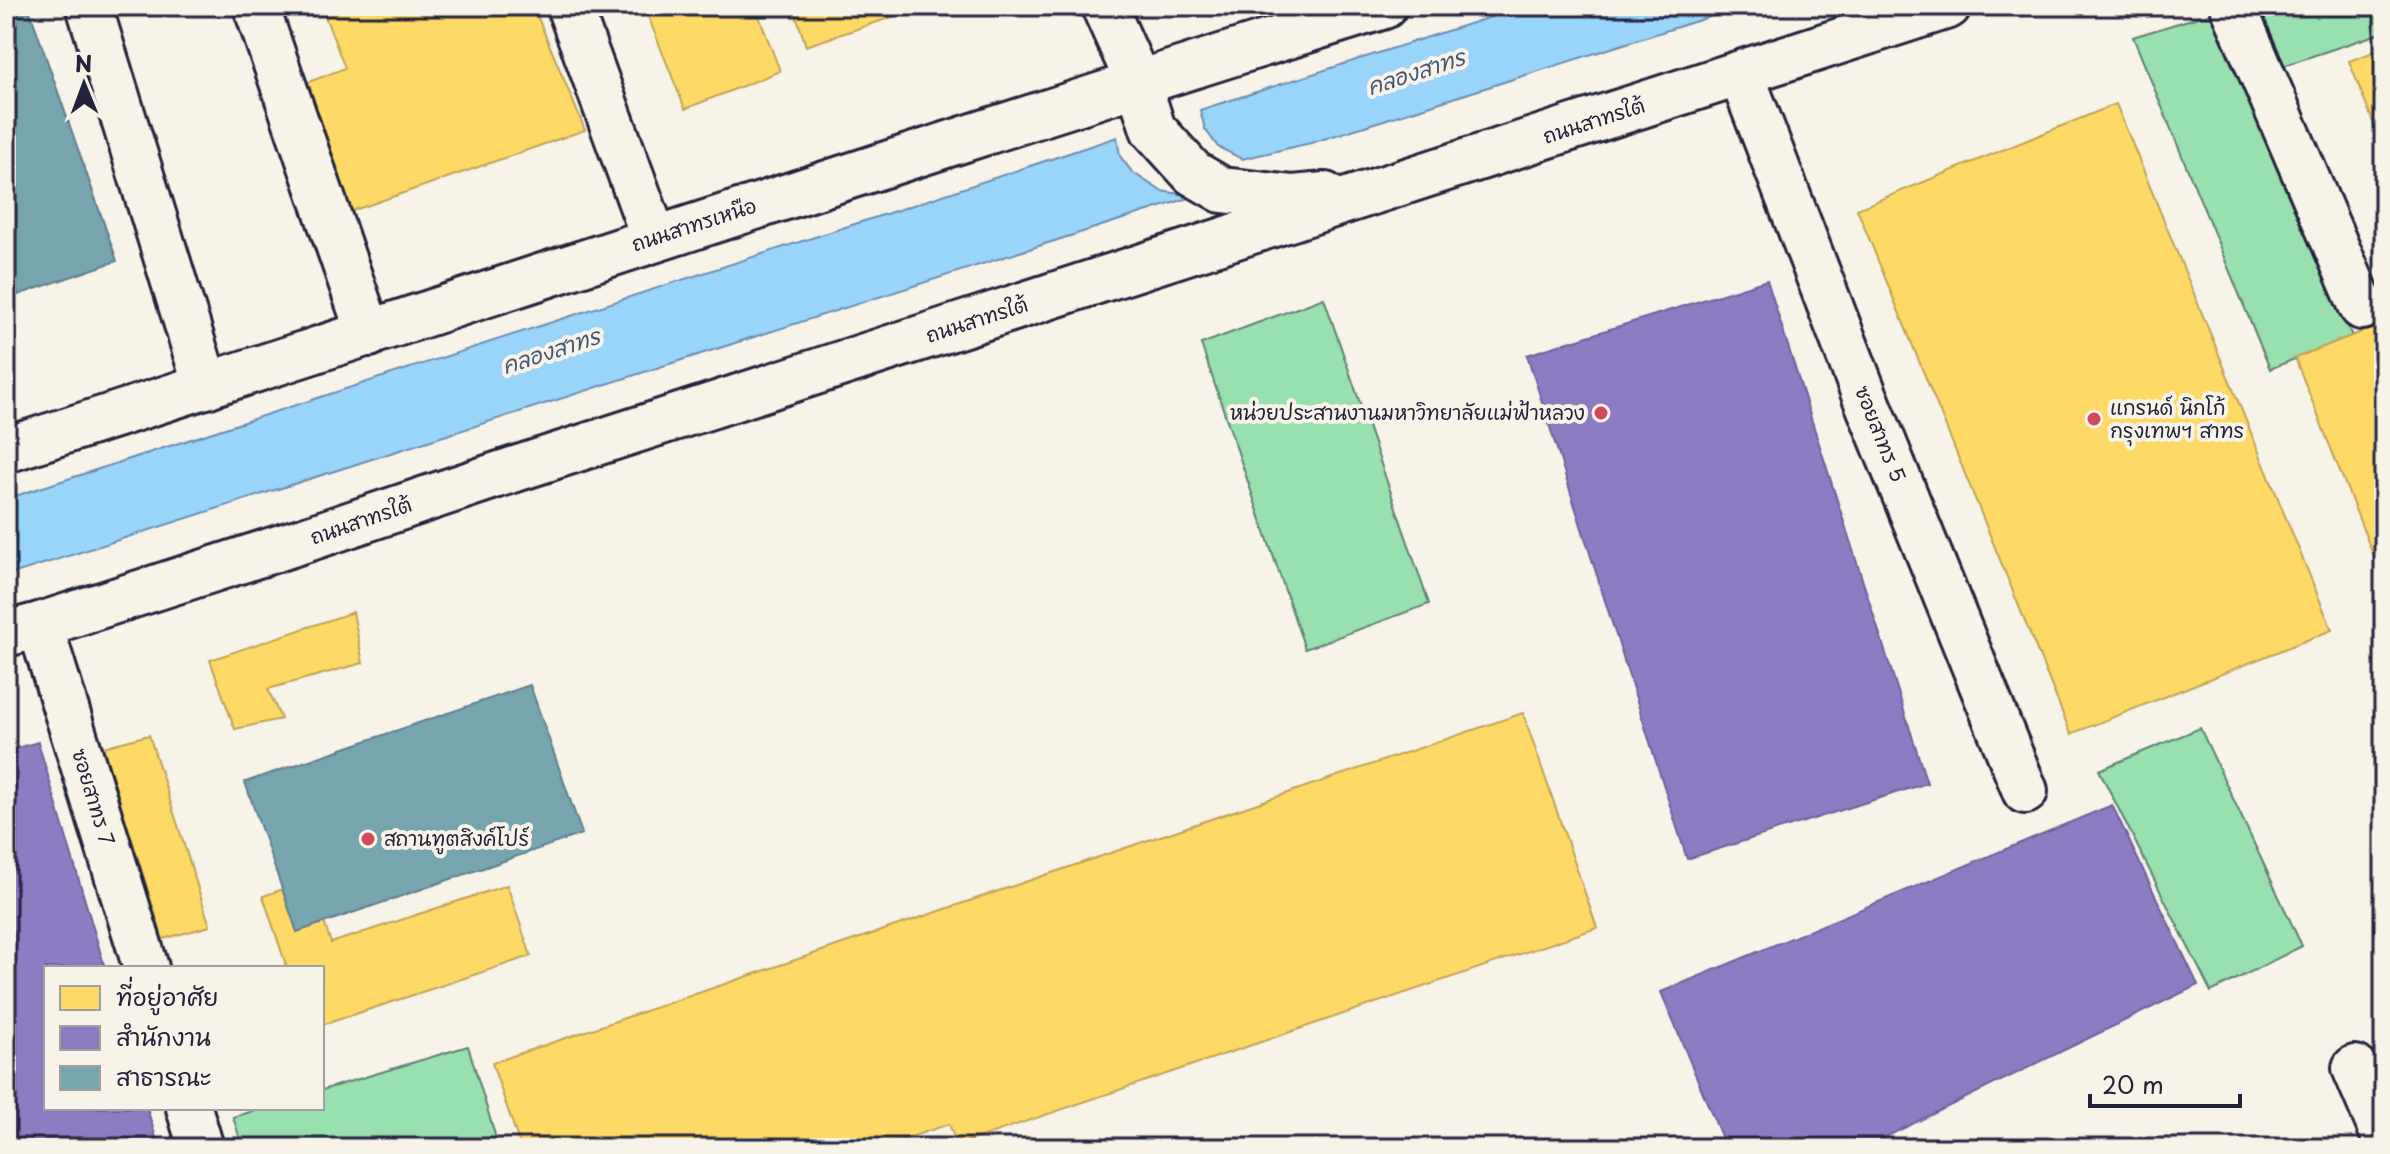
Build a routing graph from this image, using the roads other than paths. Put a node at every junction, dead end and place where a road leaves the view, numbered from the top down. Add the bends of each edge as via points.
1 (89, 6) edge
2 (256, 6) edge
3 (569, 6) edge
4 (1104, 6) edge
5 (1384, 6) edge
6 (1948, 6) edge
7 (2233, 6) edge
8 (1741, 74) junction
9 (1138, 82) junction
10 (1387, 189) junction
11 (654, 238) junction
12 (2362, 307) dead end
13 (369, 334) junction
14 (206, 386) junction
15 (6, 450) edge
16 (21, 630) edge
17 (2025, 791) dead end
18 (117, 966) edge
19 (145, 966) edge
20 (2355, 1068) dead end
21 (161, 1110) edge
22 (190, 1110) edge
23 (2384, 1136) edge
24 (172, 1148) edge
25 (201, 1148) edge

1 - 14 main road
2 - 13 main road
3 - 11 main road
4 - 9 main road
5 - 9 main road, ถนนสาทรเหนือ
6 - 8 main road, ถนนสาทรใต้
7 - 12 main road
8 - 10 main road, ถนนสาทรใต้
8 - 17 main road, ซอยสาทร 5
9 - 10 main road via 1153,129 1193,173 1222,190 1293,198
9 - 11 main road, ถนนสาทรเหนือ
10 - 16 main road, ถนนสาทรใต้
11 - 13 main road, ถนนสาทรเหนือ
13 - 14 main road, ถนนสาทรเหนือ
14 - 15 main road, ถนนสาทรเหนือ
16 - 18 main road
16 - 19 main road, ซอยสาทร 7
20 - 23 main road
21 - 24 main road
22 - 25 main road

